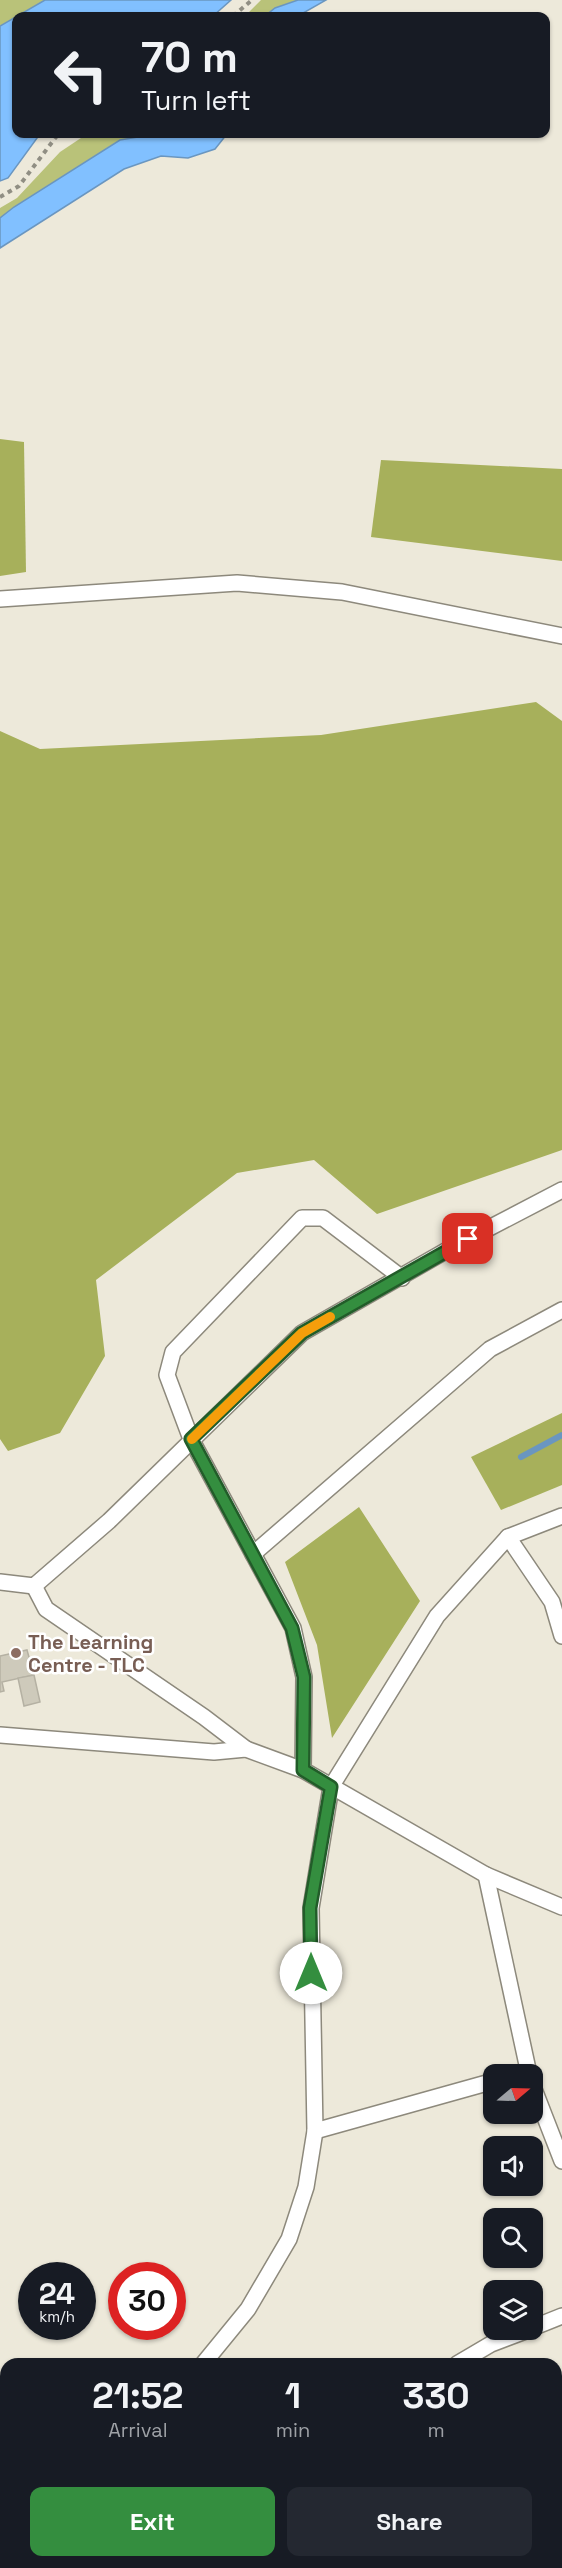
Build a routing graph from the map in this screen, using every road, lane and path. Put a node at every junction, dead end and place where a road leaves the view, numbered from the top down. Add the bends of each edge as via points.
1 (252, 0) edge
2 (238, 12) edge
3 (55, 138) edge
4 (0, 197) edge
5 (0, 598) edge
6 (562, 636) edge
7 (562, 1190) edge
8 (402, 1278) junction
9 (562, 1310) edge
10 (191, 1439) junction
11 (562, 1516) edge
12 (508, 1536) junction
13 (253, 1554) junction
14 (0, 1582) edge
15 (34, 1586) junction
16 (562, 1636) edge
17 (0, 1735) edge
18 (246, 1749) junction
19 (303, 1770) junction
20 (331, 1787) junction
21 (486, 1875) junction
22 (562, 1907) edge
23 (525, 2064) edge
24 (483, 2084) edge
25 (543, 2115) edge
26 (315, 2131) junction
27 (562, 2161) edge
28 (562, 2316) edge
29 (543, 2324) edge
30 (501, 2340) edge
31 (208, 2358) edge
32 (467, 2358) edge

1 - 2 path
3 - 4 path via 19,186
5 - 6 street via 237,583 342,592
7 - 8 street
8 - 10 street via 302,1333
8 - 10 street via 323,1218 302,1218 173,1352 167,1375
9 - 13 street via 490,1349
10 - 13 street
10 - 15 street via 109,1521
11 - 12 street
12 - 16 street via 552,1602
12 - 20 street via 436,1616
13 - 19 street via 292,1628 304,1677
14 - 15 street
15 - 18 street via 45,1609
17 - 18 street via 214,1752
18 - 19 street
19 - 20 street
20 - 21 street
20 - 26 street via 310,1908
21 - 22 street
21 - 23 street
24 - 26 street
25 - 27 street
26 - 31 street via 306,2187 289,2239 248,2309
28 - 29 street
30 - 32 street

